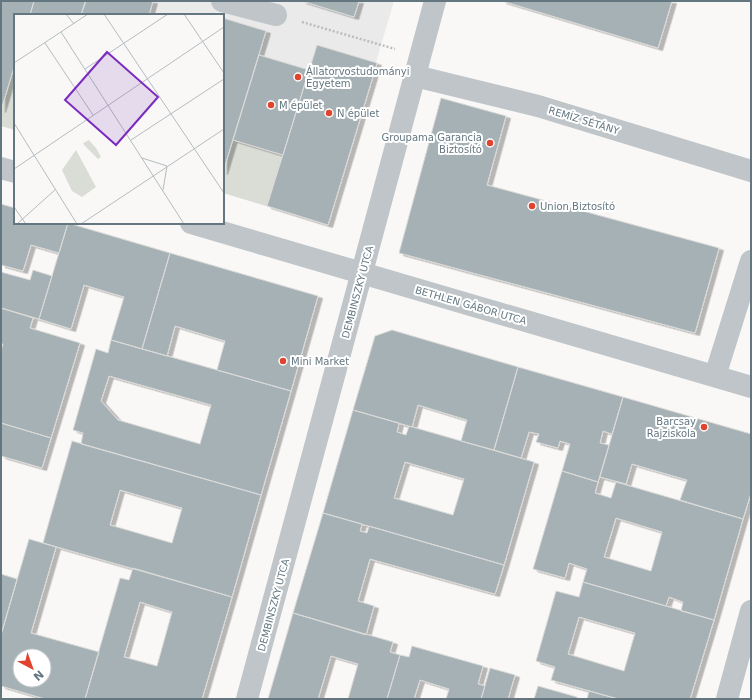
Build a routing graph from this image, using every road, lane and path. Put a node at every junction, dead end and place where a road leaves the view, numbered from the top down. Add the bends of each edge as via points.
1 (222, 1) edge
2 (435, 1) edge
3 (276, 15) joint
4 (418, 66) junction
5 (1, 168) edge
6 (751, 171) edge
7 (14, 172) edge
8 (194, 224) edge
9 (751, 260) edge
10 (362, 273) junction
11 (715, 376) junction
12 (751, 387) edge
13 (751, 611) edge
14 (248, 699) edge
15 (727, 699) edge

1 - 3 street
2 - 4 street, DEMBINSZKY UTCA
3 - 4 path
4 - 6 street, REMÍZ SÉTÁNY via 538,106
4 - 10 street, DEMBINSZKY UTCA
5 - 7 street
8 - 10 street, BETHLEN GÁBOR UTCA
9 - 11 street
10 - 11 street, BETHLEN GÁBOR UTCA
10 - 14 street, DEMBINSZKY UTCA
11 - 12 street, BETHLEN GÁBOR UTCA
13 - 15 street

